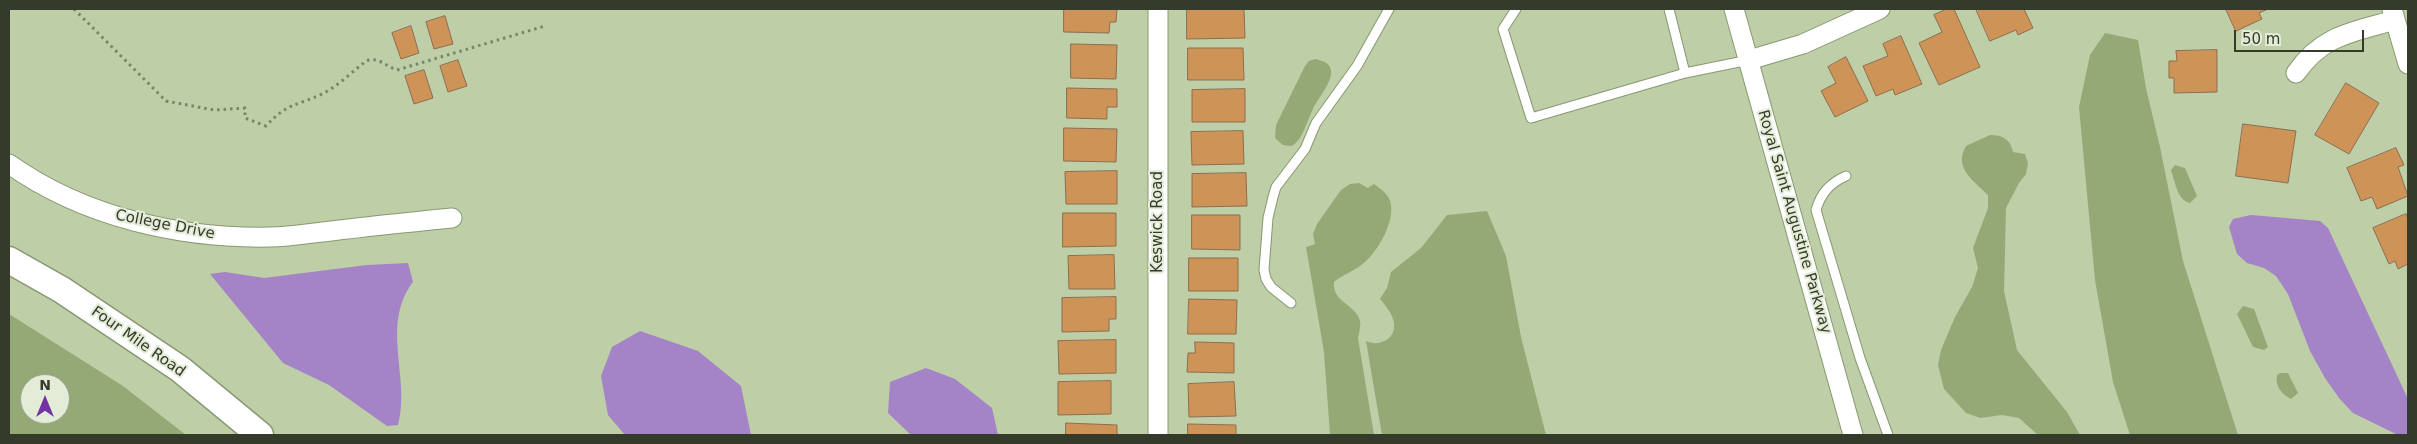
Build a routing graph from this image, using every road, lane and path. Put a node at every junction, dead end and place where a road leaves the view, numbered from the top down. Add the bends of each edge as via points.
1 (74, 9) edge
2 (1158, 9) edge
3 (1389, 9) edge
4 (1516, 9) edge
5 (1669, 9) edge
6 (1734, 9) edge
7 (1880, 9) edge
8 (2393, 14) edge
9 (545, 26) dead end
10 (1748, 60) junction
11 (2408, 64) edge
12 (1685, 73) junction
13 (2296, 73) dead end
14 (9, 164) edge
15 (1846, 176) dead end
16 (452, 218) dead end
17 (9, 260) edge
18 (1291, 303) dead end
19 (260, 435) edge
20 (1158, 435) edge
21 (1853, 435) edge
22 (1888, 435) edge

1 - 9 path via 166,101 214,110 245,108 245,118 266,126 284,108 322,94 371,59 397,70
2 - 20 street, Keswick Road
3 - 18 lane via 1357,66 1316,123 1305,149 1276,187 1268,218 1266,279
4 - 12 lane via 1503,29 1531,118
5 - 12 lane
6 - 10 street, Royal Saint Augustine Parkway
7 - 10 street via 1803,44
8 - 11 street
8 - 13 street via 2318,47
10 - 12 lane
10 - 21 street, Royal Saint Augustine Parkway
14 - 16 street, College Drive via 84,206 168,229 217,236 272,237
15 - 22 lane via 1831,184 1816,210 1860,358
17 - 19 main road, Four Mile Road via 62,290 180,369

